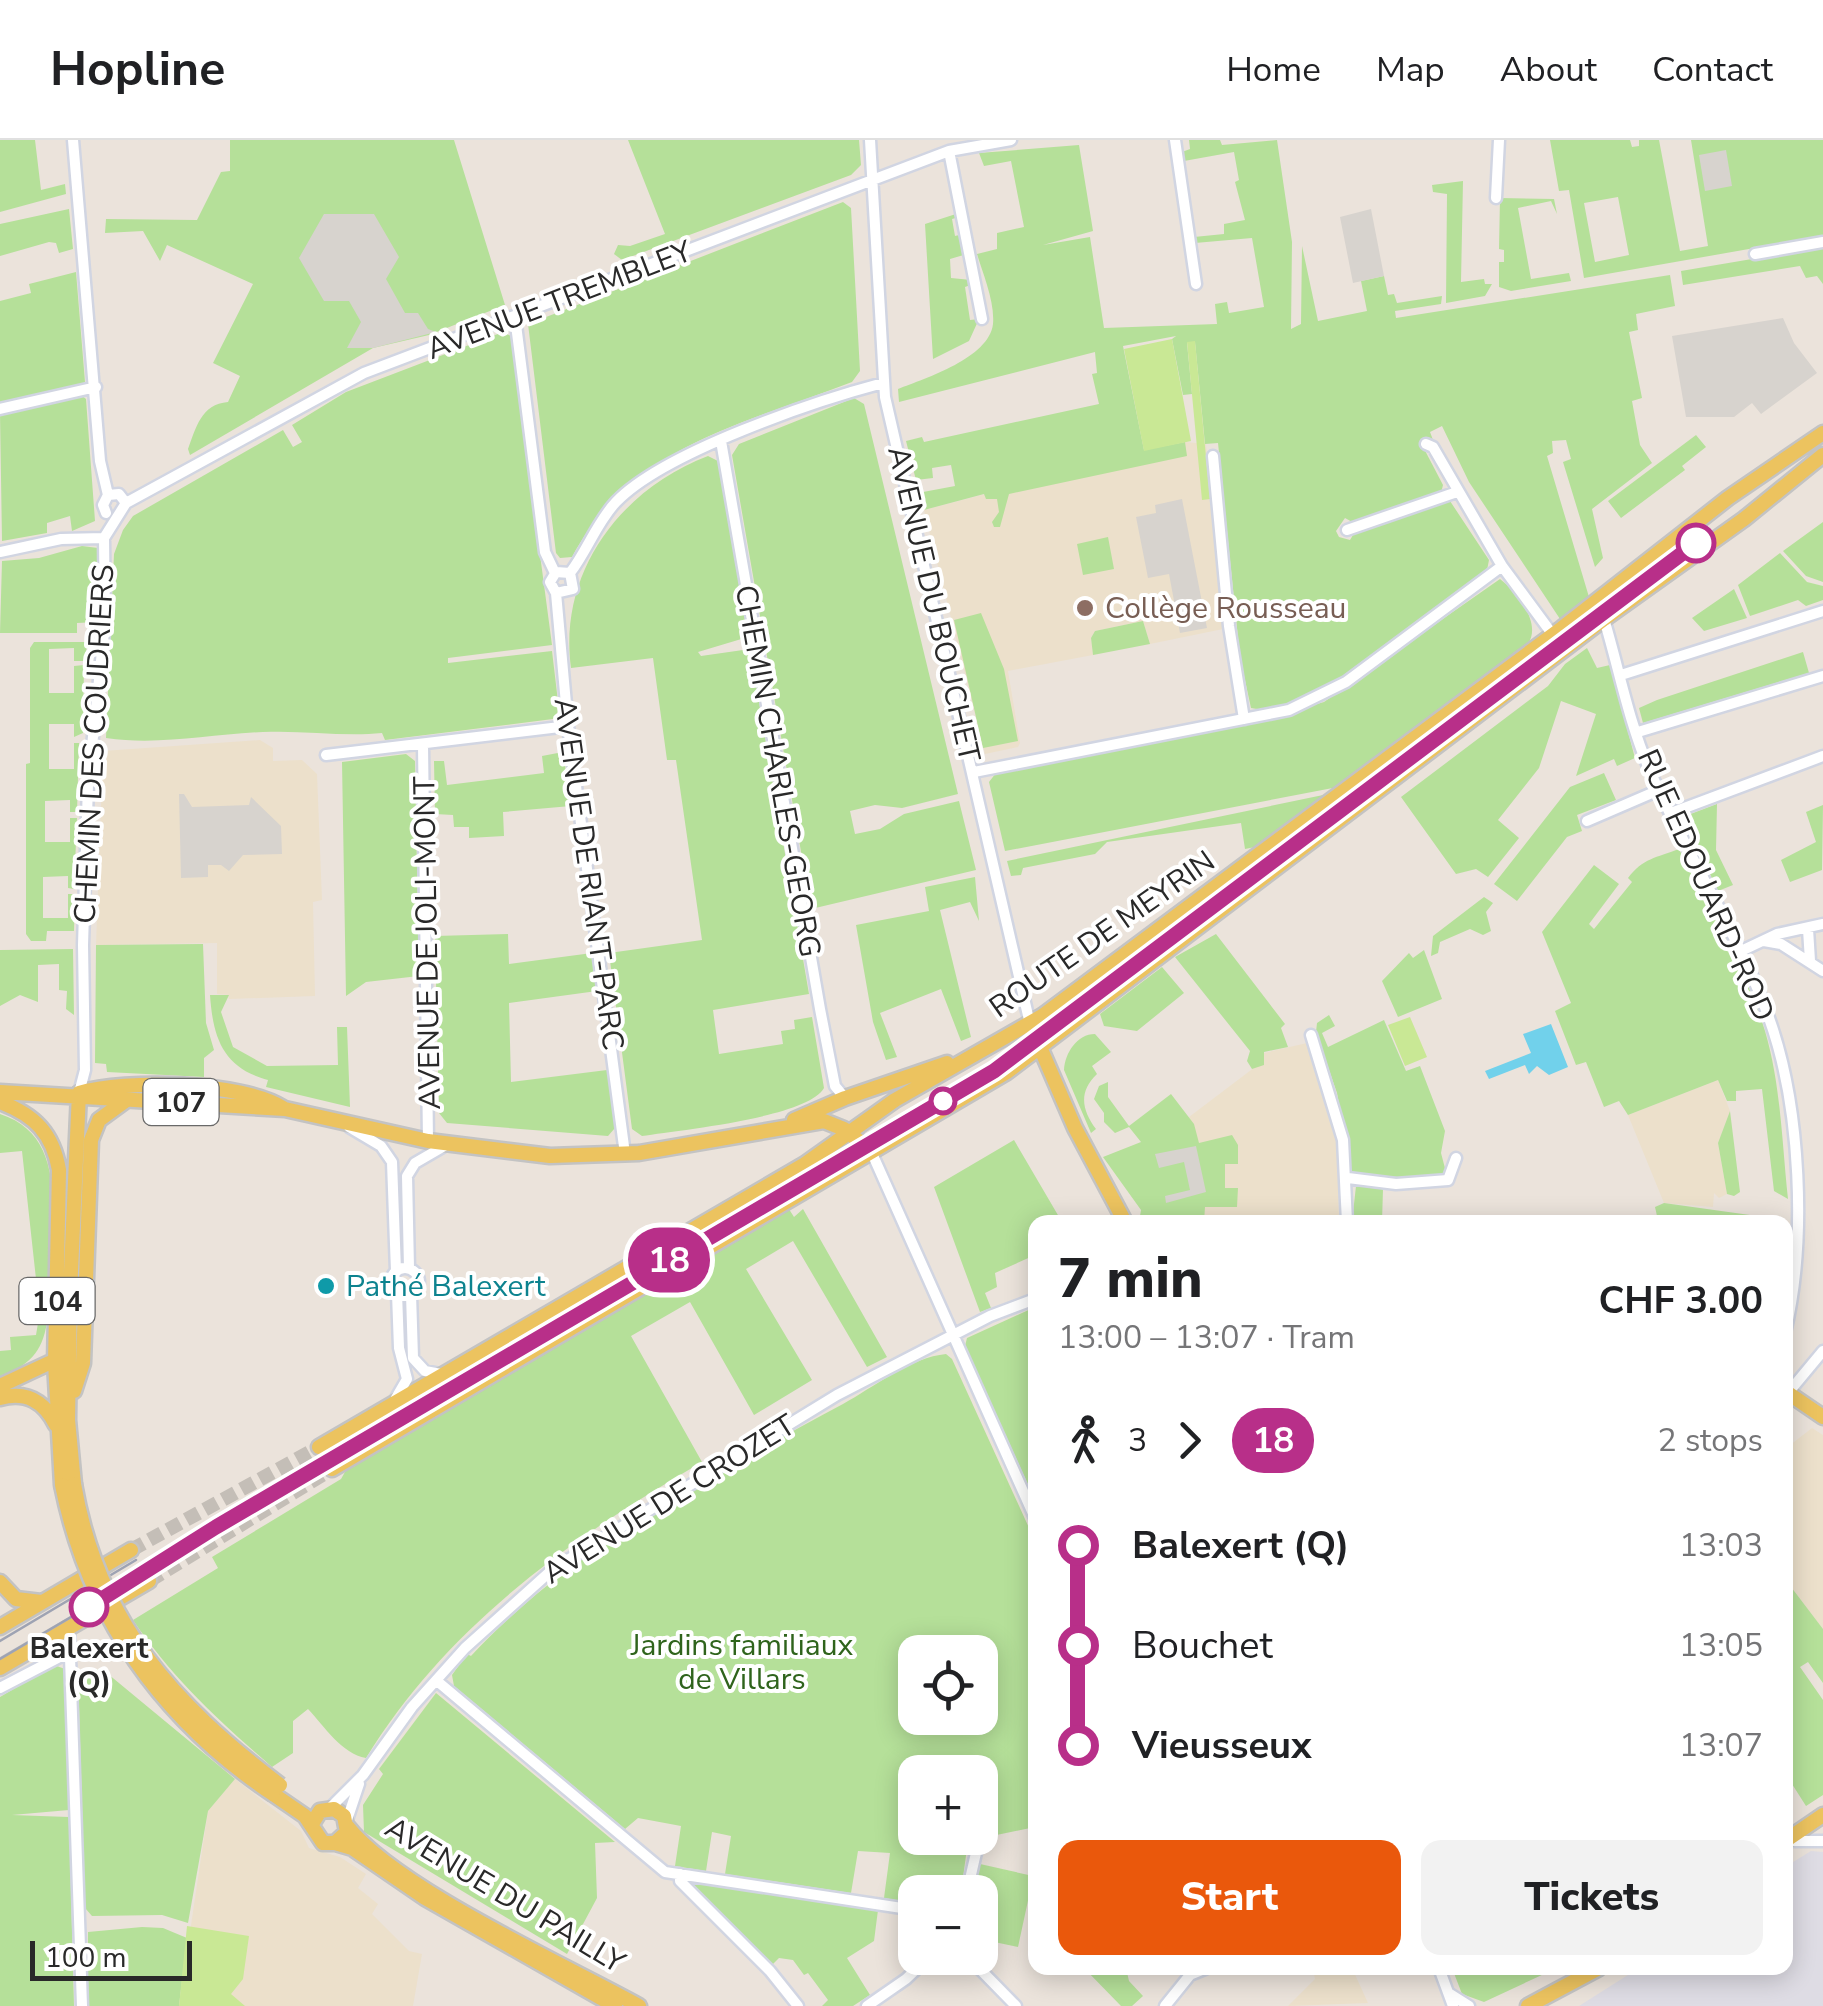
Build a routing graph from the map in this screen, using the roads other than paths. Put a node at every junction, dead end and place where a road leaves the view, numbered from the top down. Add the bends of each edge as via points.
1 (73, 140) edge
2 (870, 140) edge
3 (1011, 140) edge
4 (1175, 140) edge
5 (1499, 140) edge
6 (949, 151) junction
7 (873, 180) junction
8 (1496, 198) dead end
9 (1823, 242) edge
10 (1755, 254) dead end
11 (1196, 284) dead end
12 (515, 317) junction
13 (982, 319) dead end
14 (884, 383) junction
15 (96, 387) junction
16 (0, 409) edge
17 (1823, 433) edge
18 (720, 441) junction
19 (1426, 444) dead end
20 (1823, 455) edge
21 (1213, 456) dead end
22 (1457, 492) junction
23 (108, 495) junction
24 (126, 504) junction
25 (111, 514) junction
26 (1347, 530) dead end
27 (98, 537) junction
28 (0, 552) edge
29 (1502, 566) junction
30 (555, 573) junction
31 (570, 573) junction
32 (556, 593) junction
33 (1823, 611) edge
34 (1604, 618) junction
35 (1552, 633) junction
36 (1621, 676) junction
37 (1823, 676) edge
38 (1244, 718) junction
39 (568, 726) junction
40 (1638, 732) junction
41 (423, 745) junction
42 (326, 755) dead end
43 (1823, 756) edge
44 (974, 772) junction
45 (1659, 790) junction
46 (1671, 813) junction
47 (1588, 820) dead end
48 (1823, 924) edge
49 (1808, 929) junction
50 (1763, 941) junction
51 (1739, 952) junction
52 (1810, 962) junction
53 (1823, 971) edge
54 (1030, 1024) junction
55 (1311, 1035) dead end
56 (1038, 1048) junction
57 (965, 1058) junction
58 (0, 1092) edge
59 (79, 1093) junction
60 (844, 1098) junction
61 (125, 1100) junction
62 (0, 1102) edge
63 (285, 1109) junction
64 (344, 1124) junction
65 (784, 1125) junction
66 (852, 1134) junction
67 (428, 1142) junction
68 (448, 1144) junction
69 (872, 1151) junction
70 (626, 1154) junction
71 (1456, 1158) dead end
72 (1348, 1178) junction
73 (1121, 1215) edge
74 (1347, 1215) edge
75 (409, 1268) junction
76 (396, 1271) junction
77 (1793, 1288) edge
78 (397, 1294) junction
79 (411, 1294) junction
80 (1028, 1302) edge
81 (952, 1338) junction
82 (1823, 1351) edge
83 (55, 1363) junction
84 (448, 1375) junction
85 (1793, 1384) edge
86 (0, 1386) edge
87 (1793, 1397) edge
88 (0, 1398) edge
89 (391, 1405) junction
90 (1823, 1417) edge
91 (64, 1418) junction
92 (319, 1448) tunnel mouth
93 (332, 1469) tunnel mouth
94 (1028, 1503) edge
95 (130, 1550) tunnel mouth
96 (148, 1581) tunnel mouth
97 (0, 1582) edge
98 (42, 1602) junction
99 (0, 1627) edge
100 (69, 1628) junction
101 (71, 1652) junction
102 (0, 1668) edge
103 (437, 1682) junction
104 (0, 1688) edge
105 (363, 1775) junction
106 (276, 1790) junction
107 (326, 1809) junction
108 (1823, 1815) edge
109 (312, 1824) junction
110 (347, 1824) junction
111 (1793, 1836) edge
112 (1793, 1841) edge
113 (1823, 1841) edge
114 (335, 1843) junction
115 (680, 1874) junction
116 (898, 1907) edge
117 (910, 1975) edge
118 (986, 1975) edge
119 (1190, 1975) edge
120 (1442, 1975) edge
121 (1585, 1975) edge
122 (1451, 2000) edge
123 (82, 2006) edge
124 (615, 2006) edge
125 (639, 2006) edge
126 (798, 2006) edge
127 (867, 2006) edge
128 (1016, 2006) edge
129 (1165, 2006) edge
130 (1469, 2006) edge
131 (1528, 2006) edge

1 - 15 street
2 - 7 street, AVENUE DU BOUCHET
3 - 6 street, AVENUE TREMBLEY
4 - 11 street
5 - 8 street
6 - 7 street, AVENUE TREMBLEY
6 - 13 street
7 - 12 street, AVENUE TREMBLEY
7 - 14 street, AVENUE DU BOUCHET
9 - 10 street
12 - 24 street, AVENUE TREMBLEY via 364,372
12 - 30 street via 545,552
14 - 18 street
14 - 44 street, AVENUE DU BOUCHET
15 - 16 street
15 - 23 street via 101,478
17 - 35 main road, ROUTE DE MEYRIN
18 - 31 street via 648,475 616,502
18 - 60 street, CHEMIN CHARLES-GEORG via 820,1009 835,1086
19 - 22 street
20 - 34 main road, ROUTE DE MEYRIN
21 - 38 street
22 - 26 street
22 - 29 street
23 - 24 street via 119,494
23 - 25 street via 103,501
24 - 25 street
25 - 27 street
27 - 28 street
27 - 59 street, CHEMIN DES COUDRIERS via 105,624 88,784 85,1070
29 - 35 street
29 - 38 street via 1346,682 1289,710
30 - 31 street
30 - 32 street, AVENUE DE RIANT-PARC
31 - 32 street via 573,589
32 - 39 street, AVENUE DE RIANT-PARC
33 - 36 street
34 - 36 street, RUE EDOUARD-ROD
34 - 56 main road, ROUTE DE MEYRIN
35 - 54 main road, ROUTE DE MEYRIN
36 - 40 street, RUE EDOUARD-ROD
37 - 40 street
38 - 44 street
39 - 41 street, AVENUE DE JOLI-MONT
39 - 70 street, AVENUE DE RIANT-PARC
40 - 45 street, RUE EDOUARD-ROD
41 - 42 street, AVENUE DE JOLI-MONT
41 - 67 street, AVENUE DE JOLI-MONT
43 - 46 street
44 - 54 street, AVENUE DU BOUCHET
45 - 46 street, RUE EDOUARD-ROD
45 - 47 street
46 - 51 street, RUE EDOUARD-ROD
48 - 49 street
49 - 50 street
49 - 52 street
50 - 51 street
50 - 52 street
51 - 77 street, RUE EDOUARD-ROD via 1770,1020 1786,1079 1797,1209
52 - 53 street
54 - 56 main road
54 - 57 main road, ROUTE DE MEYRIN
55 - 72 street via 1336,1106
56 - 69 main road, ROUTE DE MEYRIN
56 - 73 main road
57 - 60 main road, 107
57 - 66 main road, ROUTE DE MEYRIN
58 - 59 main road, 107
59 - 61 main road, 107
59 - 63 main road, 107 via 100,1087 221,1090 260,1096
59 - 91 main road, 104
60 - 65 main road, 107
61 - 63 main road, 107
61 - 91 main road, 104 via 92,1132 83,1363
62 - 83 main road, 104 via 38,1123 54,1148 60,1180
63 - 64 main road, 107
64 - 67 main road, 107
64 - 76 street via 380,1146 392,1162
65 - 66 main road, 107 via 824,1121
65 - 70 main road, 107
66 - 69 main road
66 - 84 main road, ROUTE DE MEYRIN
67 - 68 main road, 107
68 - 70 main road, 107 via 530,1155
68 - 75 street via 408,1172
69 - 81 street
69 - 93 main road, ROUTE DE MEYRIN
71 - 72 street via 1451,1177 1430,1184
72 - 74 street
75 - 76 street
75 - 79 street via 419,1282
76 - 78 street via 390,1281
78 - 79 street
78 - 89 street via 407,1379
79 - 84 street via 413,1358 425,1371
80 - 81 street, AVENUE DE CROZET
81 - 94 street
81 - 103 street, AVENUE DE CROZET via 837,1395 591,1542 485,1627
82 - 85 street
83 - 86 main road
83 - 91 main road, 104
84 - 89 main road, ROUTE DE MEYRIN
87 - 90 main road
88 - 91 main road via 30,1397
89 - 92 main road, ROUTE DE MEYRIN
91 - 106 main road, 104, bridge via 68,1485 90,1583 135,1664 188,1725
95 - 98 main road
96 - 100 main road
97 - 98 main road via 16,1599
98 - 99 main road
100 - 101 street
100 - 102 main road
101 - 104 street
101 - 123 street
103 - 105 street, AVENUE DE CROZET
103 - 115 street via 654,1865
105 - 107 street, AVENUE DE CROZET
105 - 110 street, AVENUE DE CROZET
106 - 107 main road, 104
106 - 109 main road, 104
107 - 109 main road
107 - 110 main road via 340,1812
108 - 111 main road
109 - 114 main road via 318,1840
110 - 114 main road
110 - 125 main road, AVENUE DU PAILLY via 364,1844 425,1886
112 - 113 street
114 - 124 main road, AVENUE DU PAILLY
115 - 116 street
115 - 126 street
117 - 127 street
118 - 128 street
119 - 129 street
120 - 122 street
121 - 131 main road
122 - 130 street

